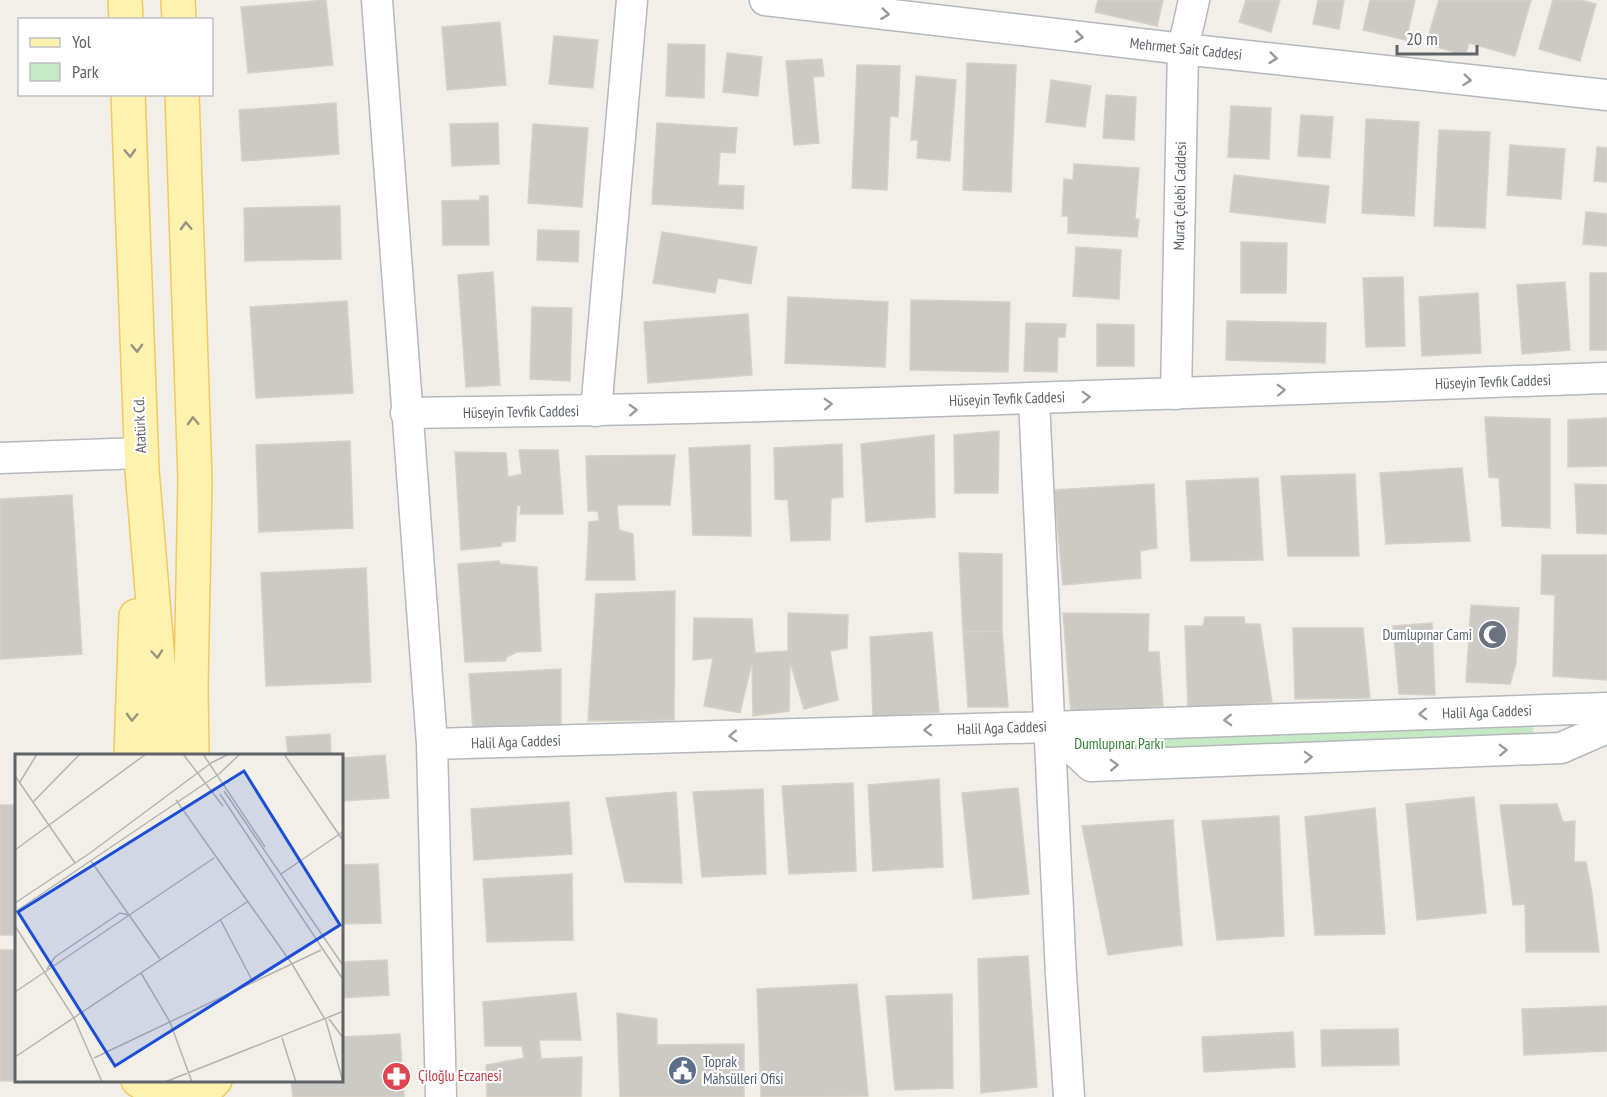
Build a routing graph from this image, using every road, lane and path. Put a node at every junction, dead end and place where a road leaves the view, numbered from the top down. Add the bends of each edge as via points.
1 (125, 0) edge
2 (178, 0) edge
3 (377, 0) edge
4 (632, 0) edge
5 (765, 0) edge
6 (1194, 0) edge
7 (126, 18) edge
8 (179, 18) edge
9 (1184, 49) junction
10 (1607, 95) edge
11 (128, 96) edge
12 (182, 96) edge
13 (1607, 378) edge
14 (1176, 394) junction
15 (1034, 399) junction
16 (596, 411) junction
17 (406, 413) junction
18 (0, 458) edge
19 (141, 461) junction
20 (195, 480) junction
21 (1607, 708) edge
22 (1049, 727) junction
23 (1607, 728) edge
24 (432, 744) junction
25 (131, 754) edge
26 (163, 754) edge
27 (192, 754) edge
28 (209, 754) edge
29 (136, 1082) edge
30 (139, 1082) edge
31 (213, 1082) edge
32 (134, 1097) edge
33 (177, 1097) edge
34 (184, 1097) edge
35 (441, 1097) edge
36 (1069, 1097) edge

1 - 7 main road
2 - 8 main road
3 - 17 street
4 - 16 street
5 -> 9 street, Mehrmet Sait Caddesi
6 - 9 street, Murat Çelebi Caddesi
9 -> 10 street, Mehrmet Sait Caddesi
9 - 14 street, Murat Çelebi Caddesi
11 -> 19 main road, Atatürk Cd.
20 -> 12 main road
14 -> 13 street, Hüseyin Tevfik Caddesi
15 -> 14 street, Hüseyin Tevfik Caddesi
16 -> 15 street, Hüseyin Tevfik Caddesi
15 - 22 street
16 - 17 street, Hüseyin Tevfik Caddesi
17 - 24 street
18 - 19 street
19 -> 25 main road
19 -> 26 main road, Atatürk Cd.
20 - 27 main road
20 - 28 main road
21 -> 22 street, Halil Aga Caddesi
22 -> 23 street via 1091,766 1561,748
22 -> 24 street, Halil Aga Caddesi
22 - 36 street
24 - 35 street
29 - 32 main road
30 - 33 main road via 159,1094
31 - 34 main road via 204,1091

